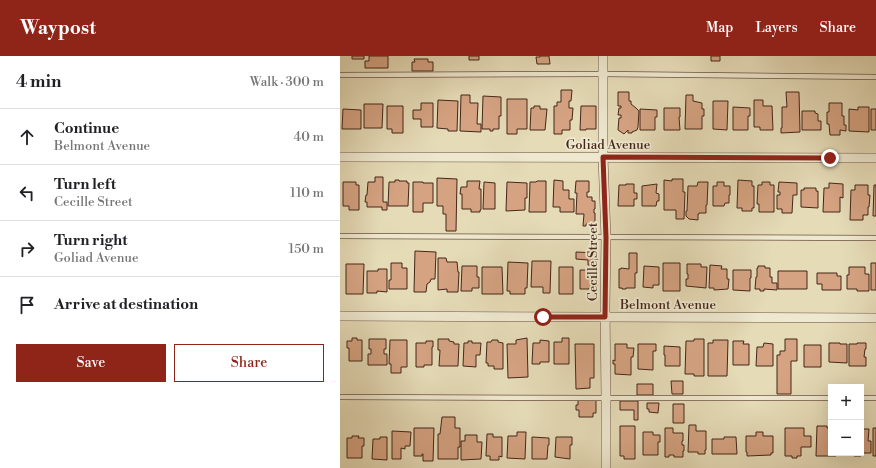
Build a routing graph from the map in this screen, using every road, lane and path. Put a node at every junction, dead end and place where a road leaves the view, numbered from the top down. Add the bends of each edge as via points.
1 (603, 56) edge
2 (340, 74) edge
3 (603, 74) junction
4 (876, 77) edge
5 (340, 157) edge
6 (603, 157) junction
7 (876, 158) edge
8 (340, 236) edge
9 (606, 238) junction
10 (876, 238) edge
11 (340, 316) edge
12 (605, 317) junction
13 (876, 318) edge
14 (340, 397) edge
15 (606, 398) junction
16 (828, 398) edge
17 (864, 398) edge
18 (876, 398) edge
19 (606, 468) edge

1 - 3 street, Cecille Street
2 - 3 lane
3 - 4 lane
3 - 6 street, Cecille Street
5 - 6 street, Goliad Avenue
6 - 7 street, Goliad Avenue
6 - 9 street, Cecille Street
8 - 9 lane
9 - 10 lane
9 - 12 street, Cecille Street
11 - 12 street, Belmont Avenue
12 - 13 street, Belmont Avenue
12 - 15 street, Cecille Street
14 - 15 lane
15 - 16 lane
15 - 19 street, Cecille Street
17 - 18 lane

